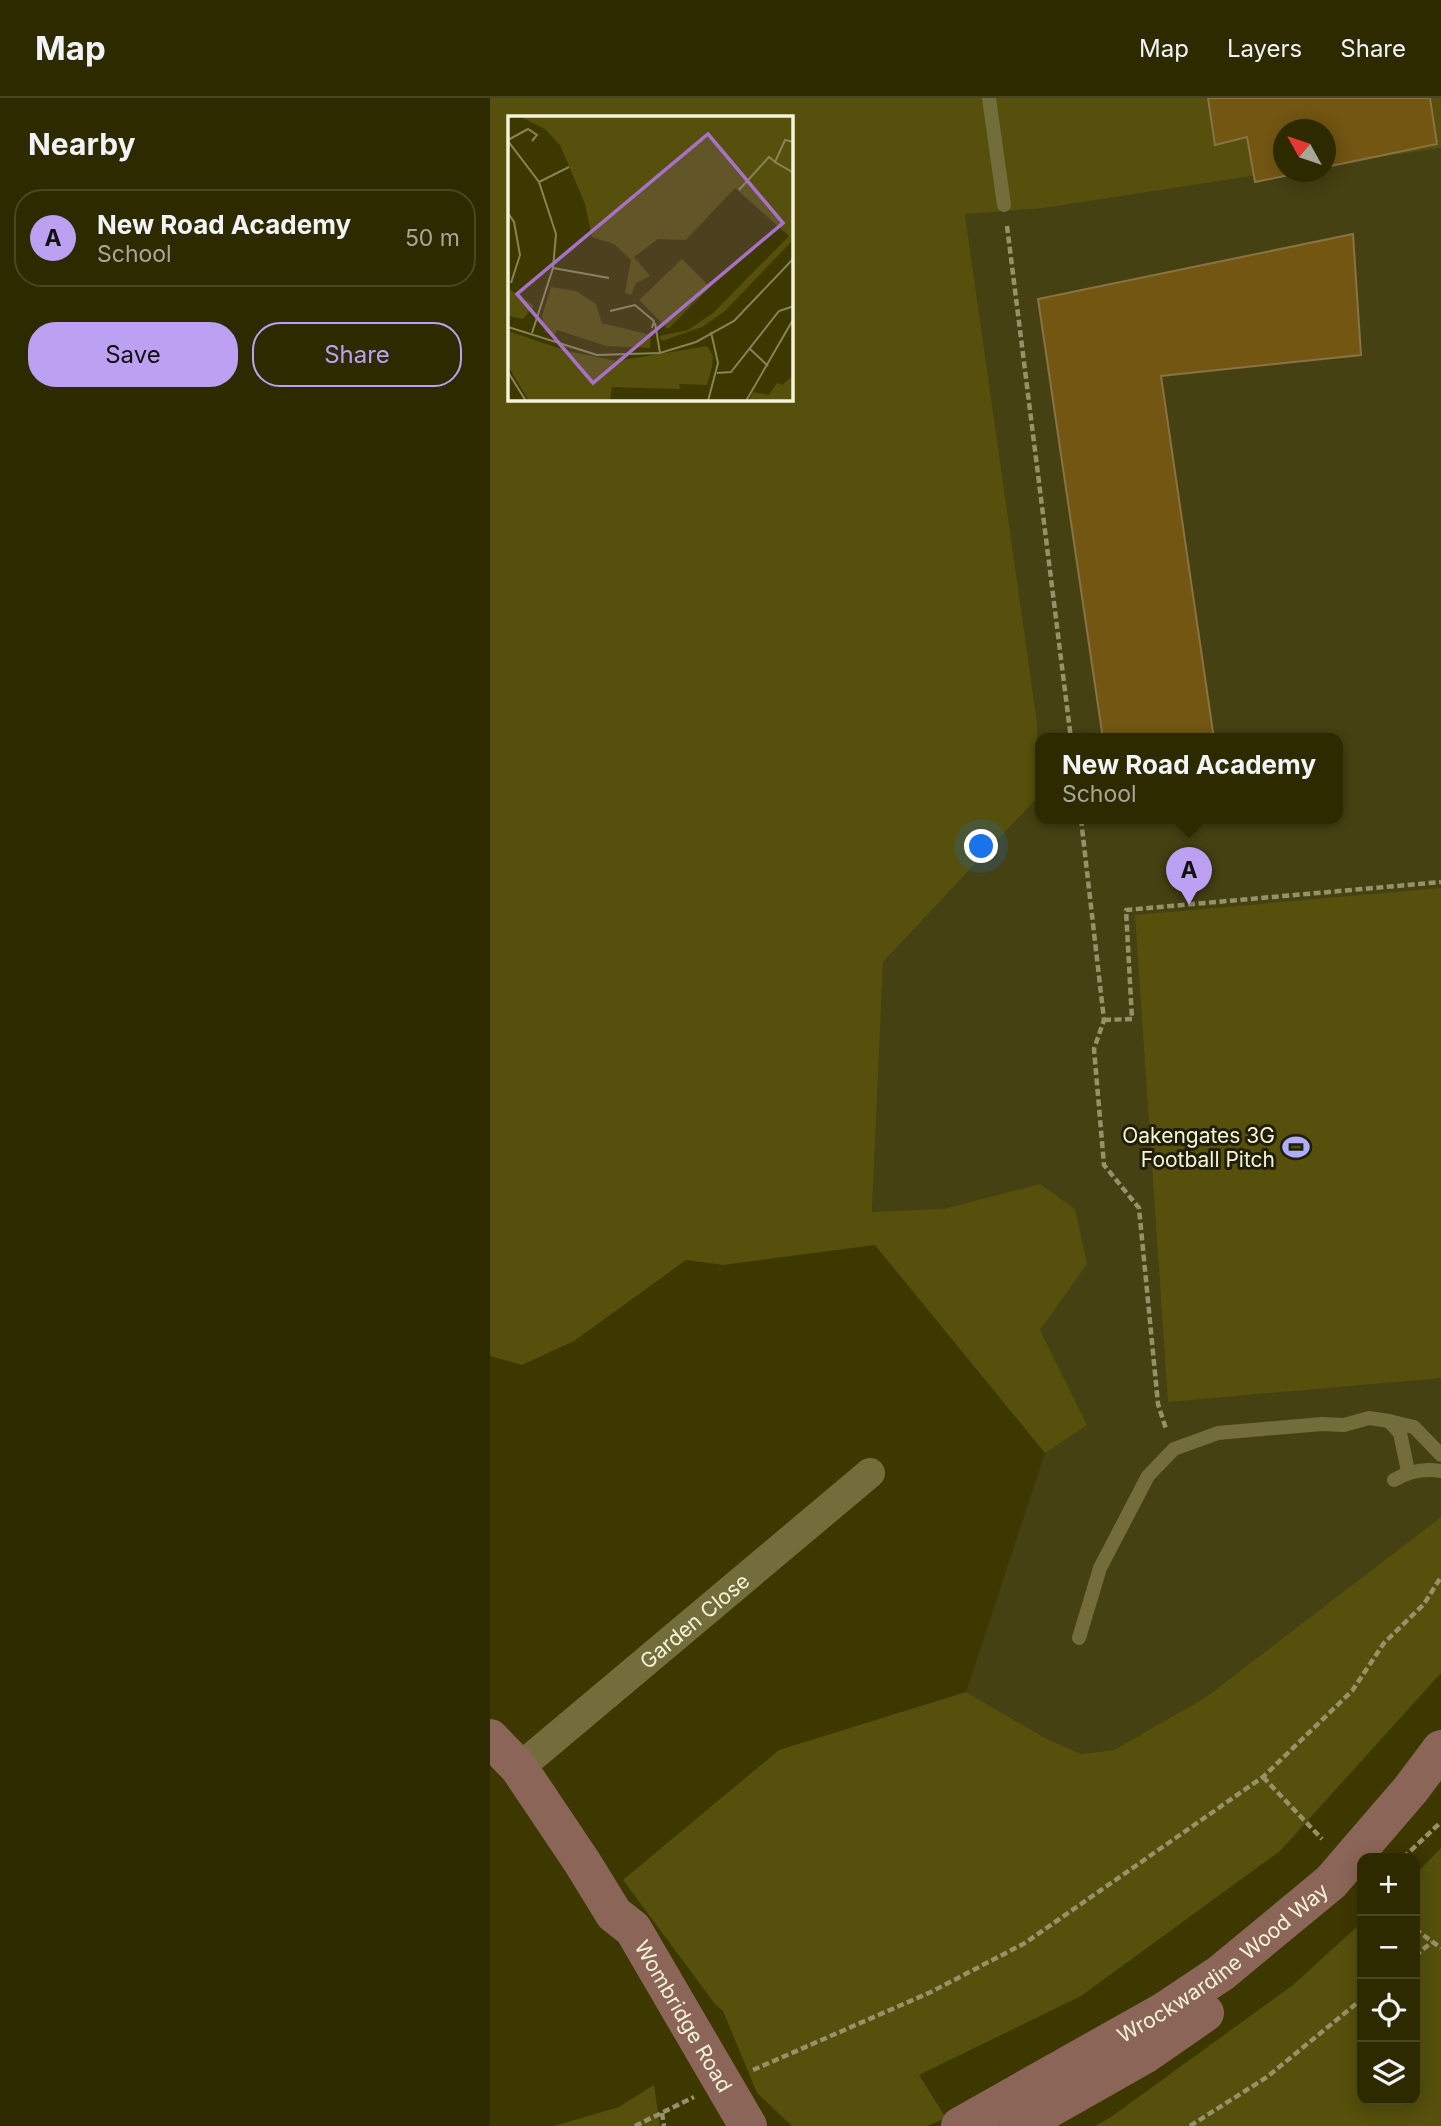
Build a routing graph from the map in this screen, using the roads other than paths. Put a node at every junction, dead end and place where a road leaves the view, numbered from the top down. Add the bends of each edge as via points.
1 (989, 98) edge
2 (1004, 205) road end
3 (1389, 1421) junction
4 (1441, 1455) edge
5 (1408, 1471) junction
6 (1441, 1471) edge
7 (870, 1473) dead end
8 (1394, 1480) dead end
9 (1079, 1638) dead end
10 (490, 1738) edge
11 (1441, 1749) edge
12 (519, 1768) junction
13 (1441, 1790) edge
14 (1389, 1853) edge
15 (1357, 1887) edge
16 (733, 2111) edge
17 (960, 2126) edge
18 (1019, 2126) edge

1 - 2 lane
3 - 4 lane via 1415,1427
3 - 5 lane via 1400,1433
3 - 9 lane via 1369,1418 1344,1425 1218,1433 1174,1449 1148,1476 1100,1568
5 - 6 lane
5 - 8 lane
7 - 12 street, Garden Close
10 - 12 main road, Wombridge Road
11 - 17 main road, Wrockwardine Wood Way via 1331,1882 1222,1973 1164,2011
12 - 16 main road, Wombridge Road via 614,1914 633,1930
13 - 14 main road
15 - 18 main road, Wrockwardine Wood Way via 1235,1992 1146,2054

